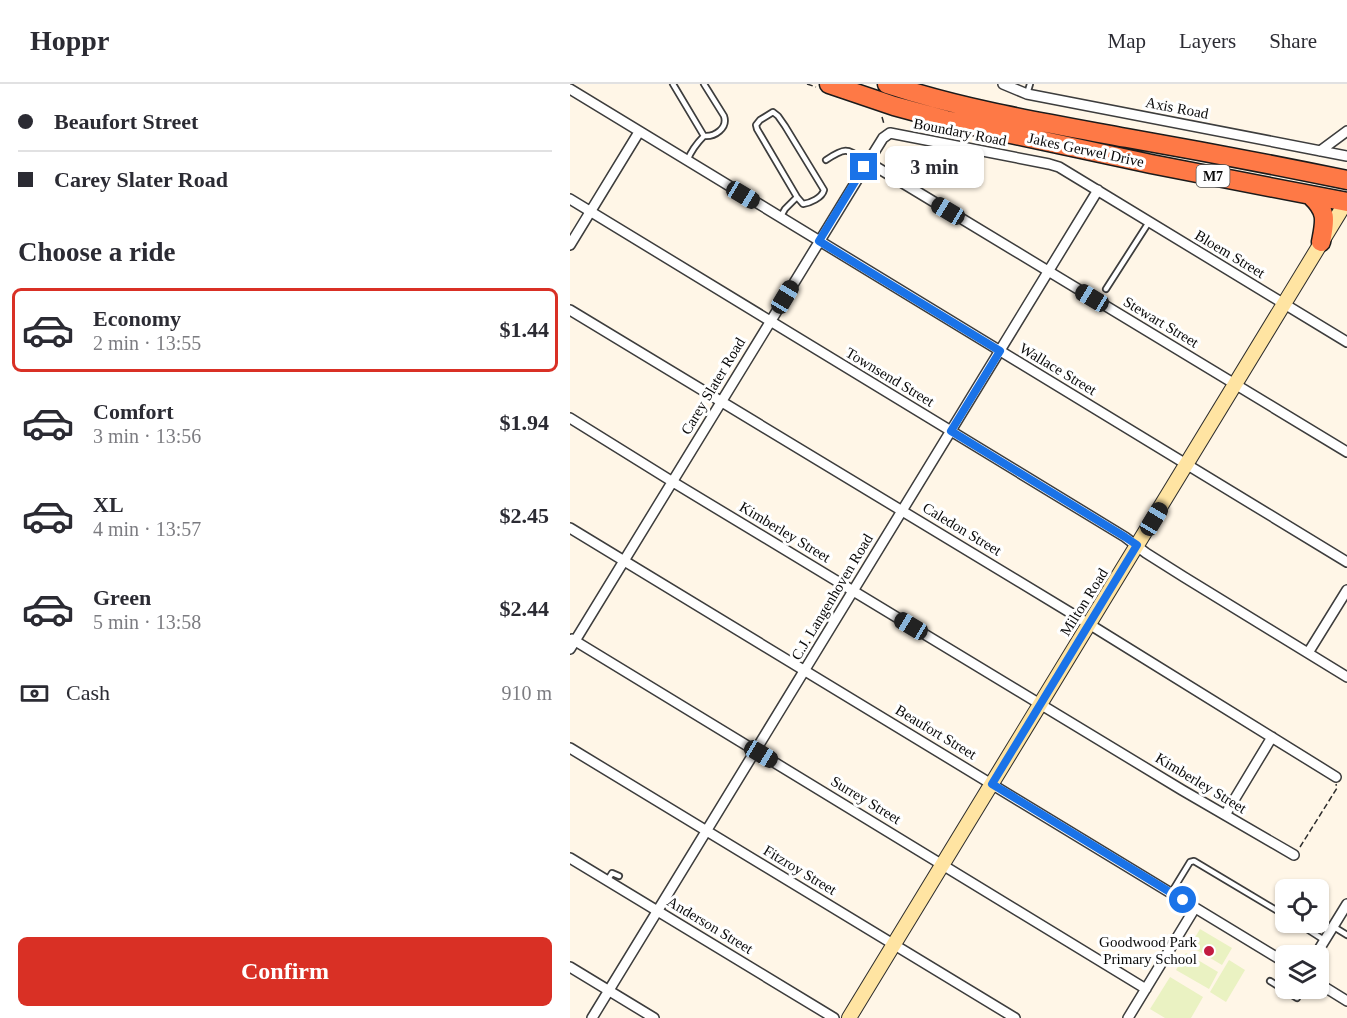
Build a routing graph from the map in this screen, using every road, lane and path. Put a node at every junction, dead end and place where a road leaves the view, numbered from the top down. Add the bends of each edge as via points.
1 (673, 84) edge
2 (704, 84) edge
3 (829, 84) edge
4 (861, 84) edge
5 (887, 84) edge
6 (1003, 84) edge
7 (570, 89) edge
8 (1029, 89) edge
9 (1347, 131) edge
10 (639, 132) junction
11 (1013, 135) junction
12 (704, 136) junction
13 (883, 138) joint
14 (1174, 146) junction
15 (1320, 151) junction
16 (1347, 156) edge
17 (826, 160) dead end
18 (687, 161) junction
19 (868, 162) junction
20 (1347, 180) edge
21 (1098, 190) junction
22 (1311, 196) junction
23 (797, 197) junction
24 (570, 199) edge
25 (1347, 201) edge
26 (590, 211) junction
27 (780, 218) junction
28 (1149, 222) junction
29 (819, 241) junction
30 (1321, 242) junction
31 (570, 245) edge
32 (1049, 271) junction
33 (1106, 289) dead end
34 (1284, 304) junction
35 (570, 310) edge
36 (770, 321) junction
37 (1347, 342) edge
38 (1000, 351) junction
39 (1235, 384) junction
40 (721, 402) junction
41 (570, 418) edge
42 (951, 431) junction
43 (1347, 452) edge
44 (1187, 465) junction
45 (673, 482) junction
46 (902, 510) junction
47 (570, 528) edge
48 (1137, 545) junction
49 (624, 560) junction
50 (1347, 562) edge
51 (1347, 590) edge
52 (853, 591) junction
53 (1089, 624) junction
54 (572, 643) edge
55 (1308, 653) junction
56 (805, 671) junction
57 (1347, 677) edge
58 (1040, 704) junction
59 (1272, 736) junction
60 (570, 748) edge
61 (755, 750) junction
62 (1336, 777) joint
63 (992, 784) junction
64 (1225, 815) junction
65 (706, 831) junction
66 (1294, 855) joint
67 (570, 858) edge
68 (942, 864) junction
69 (619, 876) dead end
70 (607, 881) junction
71 (1171, 893) junction
72 (1347, 904) edge
73 (1195, 908) junction
74 (1275, 909) edge
75 (658, 912) junction
76 (1333, 926) junction
77 (1314, 933) edge
78 (1347, 935) edge
79 (1325, 940) junction
80 (893, 945) junction
81 (1322, 945) edge
82 (1275, 956) edge
83 (570, 967) edge
84 (1270, 981) dead end
85 (1275, 984) edge
86 (1146, 989) junction
87 (608, 990) junction
88 (1329, 990) edge
89 (1347, 1001) edge
90 (592, 1018) edge
91 (654, 1018) edge
92 (834, 1018) edge
93 (849, 1018) edge
94 (1015, 1018) edge
95 (1128, 1018) edge

1 - 12 lane
2 - 12 lane via 726,120 723,128
3 - 11 highway, Jakes Gerwel Drive / M7 via 894,106
4 - 11 highway via 990,121
5 - 14 highway, Jakes Gerwel Drive / M7 via 1002,115
6 - 8 street, Axis Road
7 - 10 street, Wallace Street
8 - 15 street, Axis Road
9 - 15 street
10 - 18 street, Wallace Street
10 - 26 street
11 - 22 highway, Jakes Gerwel Drive / M7
12 - 18 lane
13 - 19 street, Carey Slater Road
13 - 21 street, Boundary Road via 890,133 1049,164
14 - 20 highway, Jakes Gerwel Drive / M7
14 - 25 highway via 1198,158 1333,187
15 - 16 street, Axis Road
17 - 19 lane via 849,150
18 - 27 street, Wallace Street
19 - 29 street, Carey Slater Road
19 - 32 street, Stewart Street
21 - 28 street, Bloem Street
21 - 32 street, C.J. Langenhoven Road
22 - 25 highway, Jakes Gerwel Drive / M7
22 - 30 highway via 1324,215
23 - 23 lane via 757,129 760,120 773,112 824,190 807,204
23 - 27 lane
24 - 26 street, Townsend Street
25 - 30 street, Milton Road
26 - 31 street
26 - 36 street, Townsend Street
27 - 29 street, Wallace Street
28 - 33 lane
28 - 34 street, Bloem Street
29 - 36 street, Carey Slater Road
29 - 38 street, Wallace Street
30 - 34 street, Milton Road
32 - 38 street, C.J. Langenhoven Road
32 - 39 street, Stewart Street
34 - 37 street, Bloem Street
34 - 39 street, Milton Road
35 - 40 street, Caledon Street
36 - 40 street, Carey Slater Road
36 - 42 street, Townsend Street
38 - 42 street, C.J. Langenhoven Road
38 - 44 street, Wallace Street
39 - 43 street, Stewart Street
39 - 44 street, Milton Road
40 - 45 street, Carey Slater Road
40 - 46 street, Caledon Street
41 - 45 street, Kimberley Street
42 - 46 street, C.J. Langenhoven Road
42 - 48 street, Townsend Street
44 - 48 street, Milton Road
44 - 50 street, Wallace Street
45 - 49 street, Carey Slater Road
45 - 52 street, Kimberley Street
46 - 52 street, C.J. Langenhoven Road
46 - 53 street, Caledon Street
47 - 49 street, Beaufort Street
48 - 53 street, Milton Road
48 - 55 street, Townsend Street
49 - 54 street, Carey Slater Road
49 - 56 street, Beaufort Street
51 - 55 street
52 - 56 street, C.J. Langenhoven Road
52 - 58 street, Kimberley Street
53 - 58 street, Milton Road
53 - 59 street, Caledon Street
54 - 61 street, Surrey Street
55 - 57 street, Townsend Street
56 - 61 street, C.J. Langenhoven Road
56 - 63 street, Beaufort Street
58 - 63 street, Milton Road
58 - 64 street, Kimberley Street
59 - 62 street, Caledon Street
59 - 64 street
60 - 65 street, Fitzroy Street
61 - 65 street, C.J. Langenhoven Road
61 - 68 street, Surrey Street
62 - 66 path via 1337,788
63 - 68 street, Milton Road
63 - 71 street, Beaufort Street
64 - 66 street, Kimberley Street
65 - 75 street, C.J. Langenhoven Road
65 - 80 street, Fitzroy Street
67 - 70 street, Anderson Street
68 - 80 street, Milton Road
68 - 86 street, Surrey Street
69 - 70 lane via 612,873
70 - 75 street, Anderson Street
71 - 73 street, Beaufort Street
71 - 74 lane via 1194,861
72 - 76 street
73 - 82 street, Beaufort Street
73 - 86 street
75 - 87 street, C.J. Langenhoven Road
75 - 92 street, Anderson Street
76 - 78 lane
76 - 79 street
77 - 79 lane
79 - 81 street
80 - 93 street, Milton Road
80 - 94 street, Fitzroy Street
83 - 87 street
84 - 85 lane
86 - 95 street
87 - 90 street, C.J. Langenhoven Road
87 - 91 street
88 - 89 street

